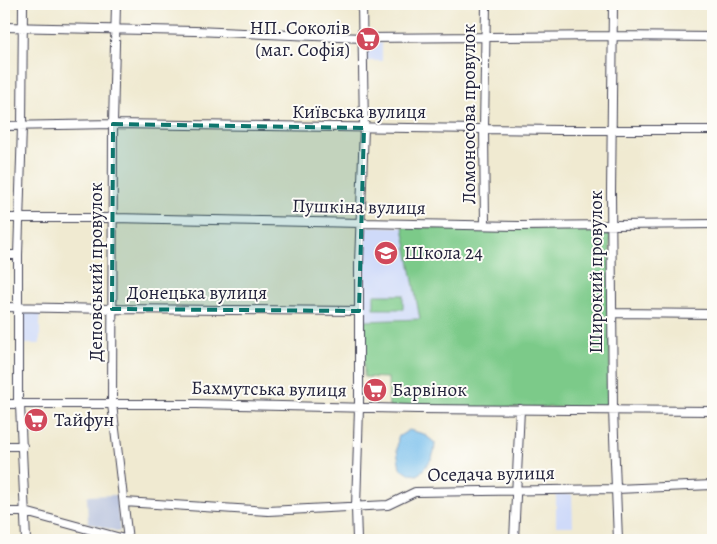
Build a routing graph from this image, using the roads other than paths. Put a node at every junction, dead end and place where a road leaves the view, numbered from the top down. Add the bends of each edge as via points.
1 (24, 4) edge
2 (116, 4) edge
3 (362, 4) edge
4 (486, 4) edge
5 (613, 4) edge
6 (4, 27) edge
7 (23, 28) junction
8 (115, 30) junction
9 (612, 36) junction
10 (485, 37) junction
11 (713, 37) edge
12 (363, 38) junction
13 (113, 124) junction
14 (4, 126) edge
15 (22, 126) junction
16 (364, 128) junction
17 (484, 129) junction
18 (612, 130) junction
19 (713, 130) edge
20 (4, 218) edge
21 (19, 218) junction
22 (113, 218) junction
23 (361, 223) junction
24 (612, 224) junction
25 (713, 224) edge
26 (485, 225) junction
27 (4, 255) edge
28 (18, 255) junction
29 (4, 307) edge
30 (18, 307) junction
31 (112, 309) junction
32 (359, 311) junction
33 (613, 313) junction
34 (713, 314) edge
35 (4, 404) edge
36 (112, 404) junction
37 (19, 405) junction
38 (359, 407) junction
39 (520, 409) junction
40 (613, 410) junction
41 (713, 411) edge
42 (4, 446) edge
43 (22, 446) junction
44 (713, 485) edge
45 (616, 488) junction
46 (517, 490) junction
47 (124, 502) junction
48 (356, 506) junction
49 (4, 512) edge
50 (25, 512) junction
51 (26, 540) edge
52 (128, 540) edge
53 (357, 540) edge
54 (514, 540) edge
55 (618, 540) edge

1 - 7 street
2 - 8 street, Деповський провулок
3 - 12 street
4 - 10 street, Ломоносова провулок
5 - 9 street, Широкий провулок
6 - 7 street
7 - 8 street
7 - 15 street
8 - 12 street
8 - 13 street, Деповський провулок
9 - 10 street
9 - 11 street
9 - 18 street, Широкий провулок
10 - 12 street
10 - 17 street, Ломоносова провулок
12 - 16 street
13 - 15 street, Київська вулиця
13 - 16 street, Київська вулиця
13 - 22 street, Деповський провулок
14 - 15 street, Київська вулиця
15 - 21 street
16 - 17 street, Київська вулиця
16 - 23 street
17 - 18 street, Київська вулиця
17 - 26 street, Ломоносова провулок
18 - 19 street, Київська вулиця
18 - 24 street, Широкий провулок
20 - 21 street, Пушкіна вулиця
21 - 22 street, Пушкіна вулиця
21 - 28 street
22 - 23 street, Пушкіна вулиця
22 - 31 street, Деповський провулок
23 - 26 street, Пушкіна вулиця
23 - 32 street
24 - 25 street, Пушкіна вулиця
24 - 26 street, Пушкіна вулиця
24 - 33 street, Широкий провулок
27 - 28 street
28 - 30 street
29 - 30 street, Донецька вулиця
30 - 31 street, Донецька вулиця
30 - 37 street
31 - 32 street, Донецька вулиця
31 - 36 street, Деповський провулок
32 - 38 street
33 - 34 street
33 - 40 street, Широкий провулок
35 - 37 street, Бахмутська вулиця
36 - 37 street, Бахмутська вулиця
36 - 38 street, Бахмутська вулиця
36 - 47 street, Деповський провулок
37 - 43 street
38 - 39 street, Бахмутська вулиця
38 - 48 street
39 - 40 street, Бахмутська вулиця
39 - 46 street
40 - 41 street, Бахмутська вулиця
40 - 45 street, Широкий провулок
42 - 43 street
43 - 50 street
44 - 45 street, Оседача вулиця
45 - 46 street, Оседача вулиця
45 - 55 street, Широкий провулок
46 - 48 street, Оседача вулиця via 415,492 388,505
46 - 54 street
47 - 48 street, Оседача вулиця via 268,511
47 - 52 street, Деповський провулок
48 - 53 street
49 - 50 street
50 - 51 street
50 - 52 street

